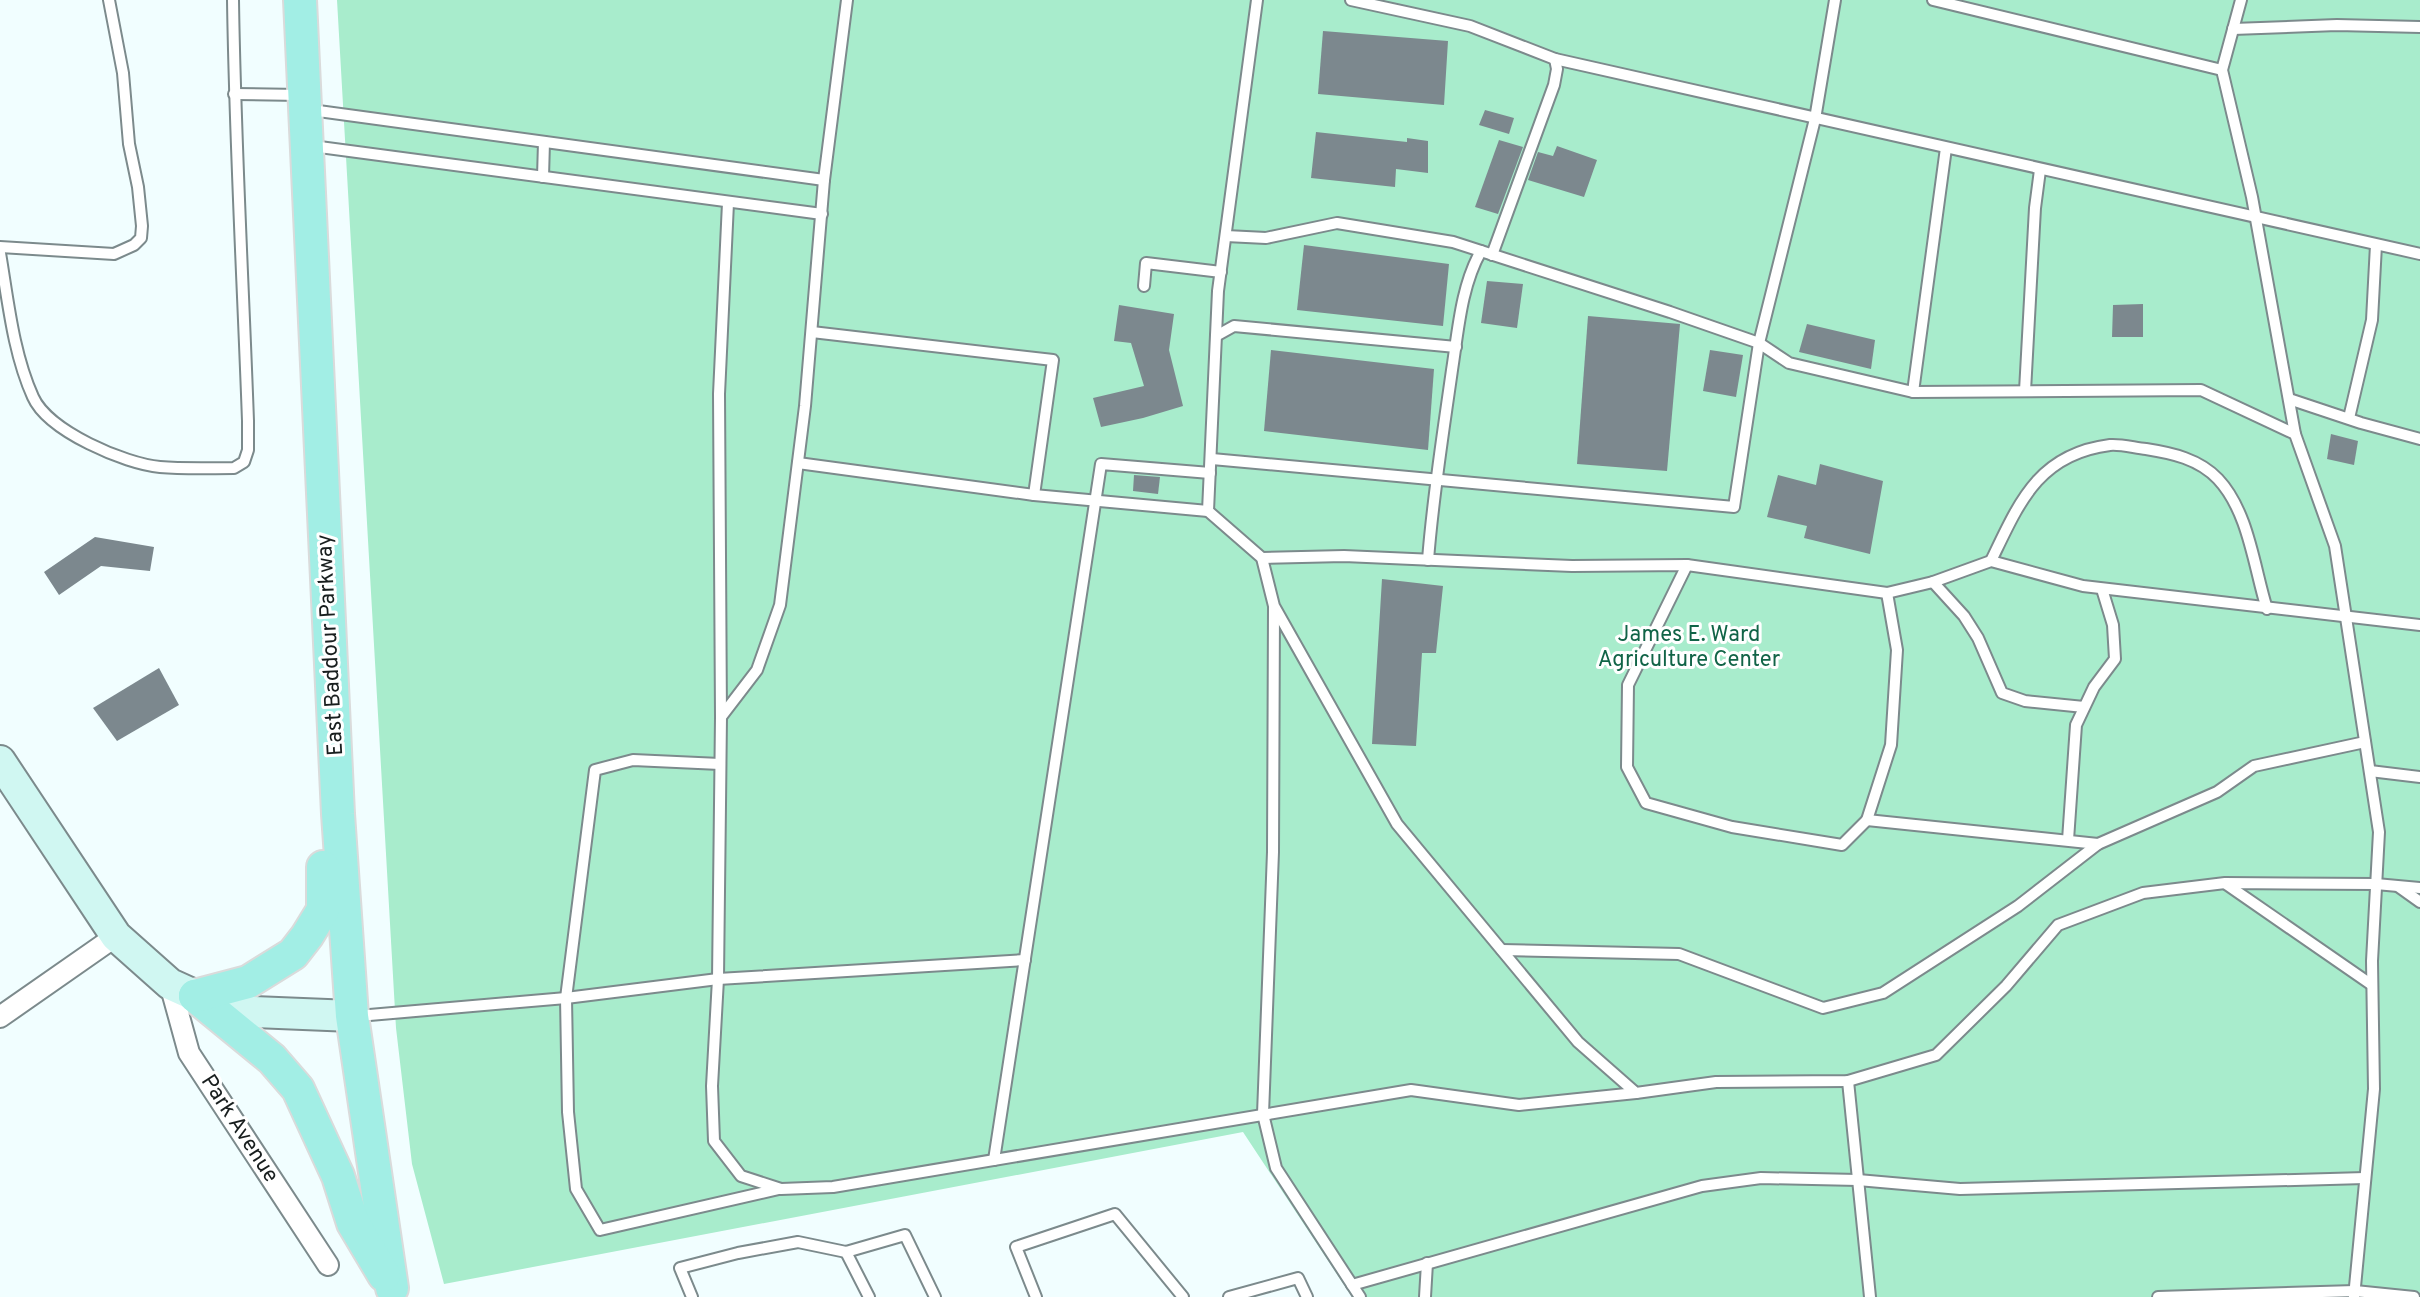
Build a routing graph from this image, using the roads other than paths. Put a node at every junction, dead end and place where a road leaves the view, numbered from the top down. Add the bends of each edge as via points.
1 (109, 0) edge
2 (233, 0) edge
3 (300, 0) edge
4 (847, 0) edge
5 (1257, 0) edge
6 (1351, 0) edge
7 (1835, 0) edge
8 (1933, 0) edge
9 (2241, 0) edge
10 (2420, 27) edge
11 (2233, 29) junction
12 (1555, 59) junction
13 (2222, 70) junction
14 (234, 94) junction
15 (304, 102) junction
16 (1815, 119) junction
17 (544, 142) junction
18 (306, 145) junction
19 (1946, 148) junction
20 (2040, 170) junction
21 (543, 177) junction
22 (824, 180) junction
23 (728, 203) junction
24 (822, 214) junction
25 (2255, 218) junction
26 (1226, 236) junction
27 (2376, 245) junction
28 (0, 247) edge
29 (1481, 251) junction
30 (0, 253) edge
31 (2420, 254) edge
32 (1492, 255) junction
33 (1221, 272) junction
34 (1144, 286) dead end
35 (812, 332) junction
36 (1216, 336) junction
37 (1759, 343) junction
38 (1456, 347) junction
39 (2025, 391) junction
40 (1913, 392) junction
41 (2289, 399) junction
42 (2349, 418) junction
43 (2295, 434) junction
44 (2420, 439) edge
45 (1212, 459) junction
46 (798, 463) junction
47 (1210, 473) junction
48 (1435, 480) junction
49 (1034, 495) junction
50 (1095, 502) junction
51 (1208, 511) junction
52 (1262, 558) junction
53 (1428, 560) junction
54 (1991, 561) junction
55 (1687, 565) junction
56 (1933, 582) junction
57 (2102, 589) junction
58 (1887, 593) junction
59 (1274, 606) junction
60 (2267, 609) junction
61 (2346, 618) junction
62 (2420, 625) edge
63 (2084, 707) junction
64 (721, 717) junction
65 (2365, 742) junction
66 (0, 761) edge
67 (720, 764) junction
68 (2370, 771) junction
69 (2420, 777) edge
70 (338, 814) junction
71 (1867, 820) junction
72 (2068, 840) junction
73 (2098, 844) junction
74 (2225, 883) junction
75 (2376, 884) junction
76 (2398, 886) junction
77 (2420, 888) edge
78 (2420, 902) edge
79 (116, 936) junction
80 (1502, 950) junction
81 (1025, 960) junction
82 (718, 979) junction
83 (2372, 985) junction
84 (182, 990) junction
85 (566, 998) junction
86 (352, 1016) junction
87 (0, 1017) edge
88 (1848, 1081) junction
89 (1636, 1093) junction
90 (1263, 1114) junction
91 (994, 1160) junction
92 (2365, 1178) junction
93 (1858, 1180) junction
94 (781, 1189) junction
95 (846, 1252) junction
96 (1427, 1263) junction
97 (328, 1265) dead end
98 (1352, 1285) junction
99 (394, 1292) edge
100 (2354, 1294) edge
101 (2270, 1295) edge
102 (692, 1297) edge
103 (869, 1297) edge
104 (935, 1297) edge
105 (1036, 1297) edge
106 (1183, 1297) edge
107 (1229, 1297) edge
108 (1307, 1297) edge
109 (1360, 1297) edge
110 (1425, 1297) edge
111 (1870, 1297) edge
112 (2158, 1297) edge
113 (2414, 1297) edge

1 - 28 lane via 123,73 141,238 114,254
2 - 14 lane
3 - 15 main road, East Baddour Parkway
4 - 22 lane
5 - 26 lane
6 - 12 lane via 1470,26
7 - 16 lane
8 - 13 lane
9 - 11 lane
10 - 11 lane
11 - 13 lane
12 - 16 lane
12 - 32 lane via 1554,85
13 - 25 lane
14 - 15 lane
14 - 30 lane via 247,406 244,462 234,468 144,464 72,434 45,414 34,399 15,338
15 - 17 lane
15 - 18 main road, East Baddour Parkway
16 - 19 lane
16 - 37 lane
17 - 21 lane
17 - 22 lane
18 - 21 lane
18 - 70 main road, East Baddour Parkway
19 - 20 lane
19 - 40 lane
20 - 25 lane
20 - 39 lane
21 - 23 lane
22 - 24 lane
23 - 24 lane
23 - 64 lane via 719,394
24 - 35 lane
25 - 27 lane
25 - 41 lane
26 - 29 lane via 1266,238 1337,223
26 - 33 lane
27 - 31 lane
27 - 42 lane via 2372,320
29 - 32 lane
29 - 38 lane via 1473,265
32 - 37 lane
33 - 34 lane via 1146,263
33 - 36 lane
35 - 46 lane
35 - 49 lane via 1053,360
36 - 38 lane via 1234,326
36 - 45 lane
37 - 40 lane via 1789,363
37 - 48 lane via 1734,507
38 - 48 lane
39 - 40 lane
39 - 43 lane via 2201,390
41 - 42 lane
41 - 43 lane
42 - 44 lane
43 - 61 lane via 2335,546
45 - 47 lane
45 - 48 lane
46 - 49 lane
46 - 64 lane via 780,605 757,670
47 - 50 lane via 1101,464
47 - 51 lane
48 - 53 lane
49 - 50 lane
50 - 51 lane
50 - 81 lane
51 - 52 lane
52 - 53 lane
52 - 59 lane
53 - 55 lane
54 - 56 lane
54 - 57 lane
54 - 60 lane via 2039,477 2068,455 2112,445 2181,454 2217,478 2239,513
55 - 58 lane
55 - 71 lane via 1628,685 1627,767 1646,803 1732,827 1842,845
56 - 58 lane
56 - 63 lane via 1978,638 2002,693 2025,701
57 - 60 lane
57 - 63 lane via 2113,625 2115,659
58 - 71 lane via 1897,650 1891,745
59 - 80 lane via 1397,824
59 - 90 lane via 1273,852
60 - 61 lane
61 - 62 lane
61 - 65 lane
63 - 72 lane via 2076,725
64 - 67 lane
65 - 68 lane
65 - 73 lane via 2254,766 2217,792
66 - 79 street
67 - 82 lane
67 - 85 lane via 633,760 595,770
68 - 69 lane
68 - 75 lane via 2379,832
70 - 84 main road via 323,863 323,910 293,954 248,982
70 - 86 main road, East Baddour Parkway
71 - 72 lane
72 - 73 lane
73 - 80 lane via 2018,906 1883,993 1823,1008 1679,954
74 - 75 lane
74 - 83 lane
74 - 88 lane via 2143,893 2058,925 1936,1055
75 - 76 lane
75 - 83 lane
76 - 77 lane
76 - 78 lane
79 - 84 street
79 - 87 street
80 - 89 lane via 1578,1042
81 - 82 lane
81 - 91 lane
82 - 85 lane
82 - 94 lane via 714,1141 741,1176
83 - 92 lane via 2374,1089
84 - 86 street via 253,1012
84 - 97 street, Park Avenue via 189,1053
84 - 99 main road via 272,1059 298,1089 353,1223
85 - 86 lane
85 - 94 lane via 576,1189 600,1230
86 - 99 main road, East Baddour Parkway
88 - 89 lane via 1716,1082
88 - 93 lane
89 - 90 lane via 1519,1105 1411,1090
90 - 91 lane
90 - 98 lane via 1276,1168
91 - 94 lane via 833,1187
92 - 93 lane via 1960,1189
92 - 100 lane
93 - 96 lane via 1761,1178 1702,1186
93 - 111 lane
95 - 102 lane via 798,1242 680,1268
95 - 103 lane
95 - 104 lane via 905,1235
96 - 98 lane
96 - 110 lane
98 - 109 lane
100 - 101 lane
100 - 113 lane
101 - 112 lane
105 - 106 lane via 1016,1247 1115,1214
107 - 108 lane via 1298,1278

